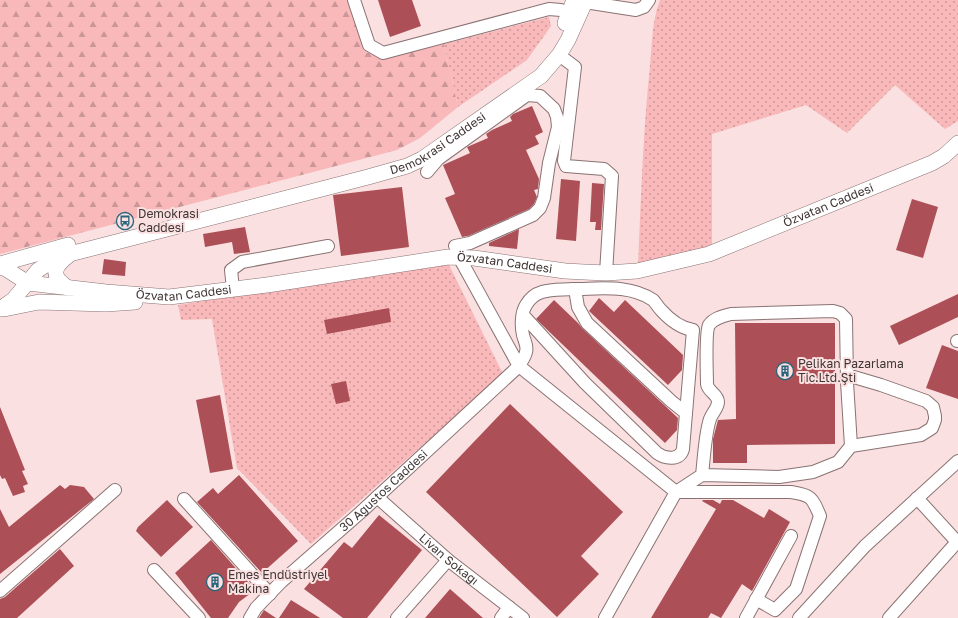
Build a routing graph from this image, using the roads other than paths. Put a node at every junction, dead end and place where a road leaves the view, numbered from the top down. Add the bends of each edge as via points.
1 (354, 0) edge
2 (649, 0) edge
3 (578, 4) edge
4 (559, 55) junction
5 (958, 143) edge
6 (427, 172) dead end
7 (328, 246) dead end
8 (457, 252) junction
9 (69, 255) junction
10 (0, 266) edge
11 (606, 273) junction
12 (14, 275) junction
13 (28, 283) junction
14 (68, 288) junction
15 (233, 289) junction
16 (575, 289) junction
17 (169, 297) junction
18 (13, 300) junction
19 (0, 310) edge
20 (523, 315) junction
21 (519, 366) junction
22 (847, 375) junction
23 (686, 413) junction
24 (852, 446) junction
25 (958, 461) edge
26 (702, 475) junction
27 (115, 490) dead end
28 (676, 492) junction
29 (377, 497) junction
30 (917, 498) junction
31 (184, 499) dead end
32 (790, 536) dead end
33 (957, 543) edge
34 (448, 560) junction
35 (154, 570) dead end
36 (0, 591) edge
37 (270, 594) junction
38 (756, 599) junction
39 (509, 607) junction
40 (199, 618) edge
41 (250, 618) edge
42 (397, 618) edge
43 (501, 618) edge
44 (523, 618) edge
45 (605, 618) edge
46 (746, 618) edge
47 (799, 618) edge
48 (889, 618) edge

1 - 3 street via 369,45 383,53
2 - 3 street via 644,7 636,10
3 - 4 main road, Demokrasi Caddesi via 568,40
3 - 10 main road, Demokrasi Caddesi via 554,46 535,68 432,141 405,156 369,168 85,240
4 - 9 main road, Demokrasi Caddesi via 541,76 440,147 407,166
4 - 11 street via 575,67 564,161 566,166 604,169 612,176
5 - 11 main road, Özvatan Caddesi via 932,163 726,247 691,259 637,271
6 - 8 street via 438,159 527,95 540,96 556,113 558,127 540,208 533,215 470,243
7 - 15 street via 242,262 231,270
8 - 11 main road, Özvatan Caddesi via 565,271
8 - 15 main road, Özvatan Caddesi via 436,259
8 - 21 street
9 - 13 main road, Demokrasi Caddesi via 48,263
9 - 14 main road via 59,264 56,272 58,280
10 - 12 main road
12 - 13 main road
12 - 18 main road via 17,291
13 - 14 main road, Özvatan Caddesi
13 - 18 main road, Demokrasi Caddesi
14 - 17 main road, Özvatan Caddesi
15 - 17 main road, Özvatan Caddesi
16 - 20 street via 552,290 538,294 528,302
16 - 23 street via 578,307 587,323
16 - 23 street via 613,288 636,293 653,301 679,326 693,330
17 - 19 main road via 124,304 39,302
18 - 19 main road, Demokrasi Caddesi
20 - 21 street via 522,328 526,352
20 - 23 street via 585,383 660,455 672,458 682,454
21 - 28 street
21 - 29 street, 30 Ağustos Caddesi
22 - 24 street
22 - 24 street via 926,401 932,407 935,416 932,428 921,435
22 - 26 street via 846,319 837,311 731,314 714,321 708,327 707,388 716,396 718,405 710,418
24 - 26 street via 838,462 813,472 779,477
25 - 30 street
26 - 28 street
27 - 36 street
28 - 38 street via 791,492 807,495 815,503 820,516 796,589 775,610
28 - 45 street
29 - 34 street, Livan Sokağı
29 - 37 street, 30 Ağustos Caddesi
30 - 33 street
30 - 47 street via 865,546
31 - 37 street
32 - 38 street
33 - 48 street
34 - 39 street, Livan Sokağı
34 - 42 street
35 - 40 street
37 - 41 street, 30 Ağustos Caddesi
38 - 46 street
39 - 43 street
39 - 44 street, Livan Sokağı

